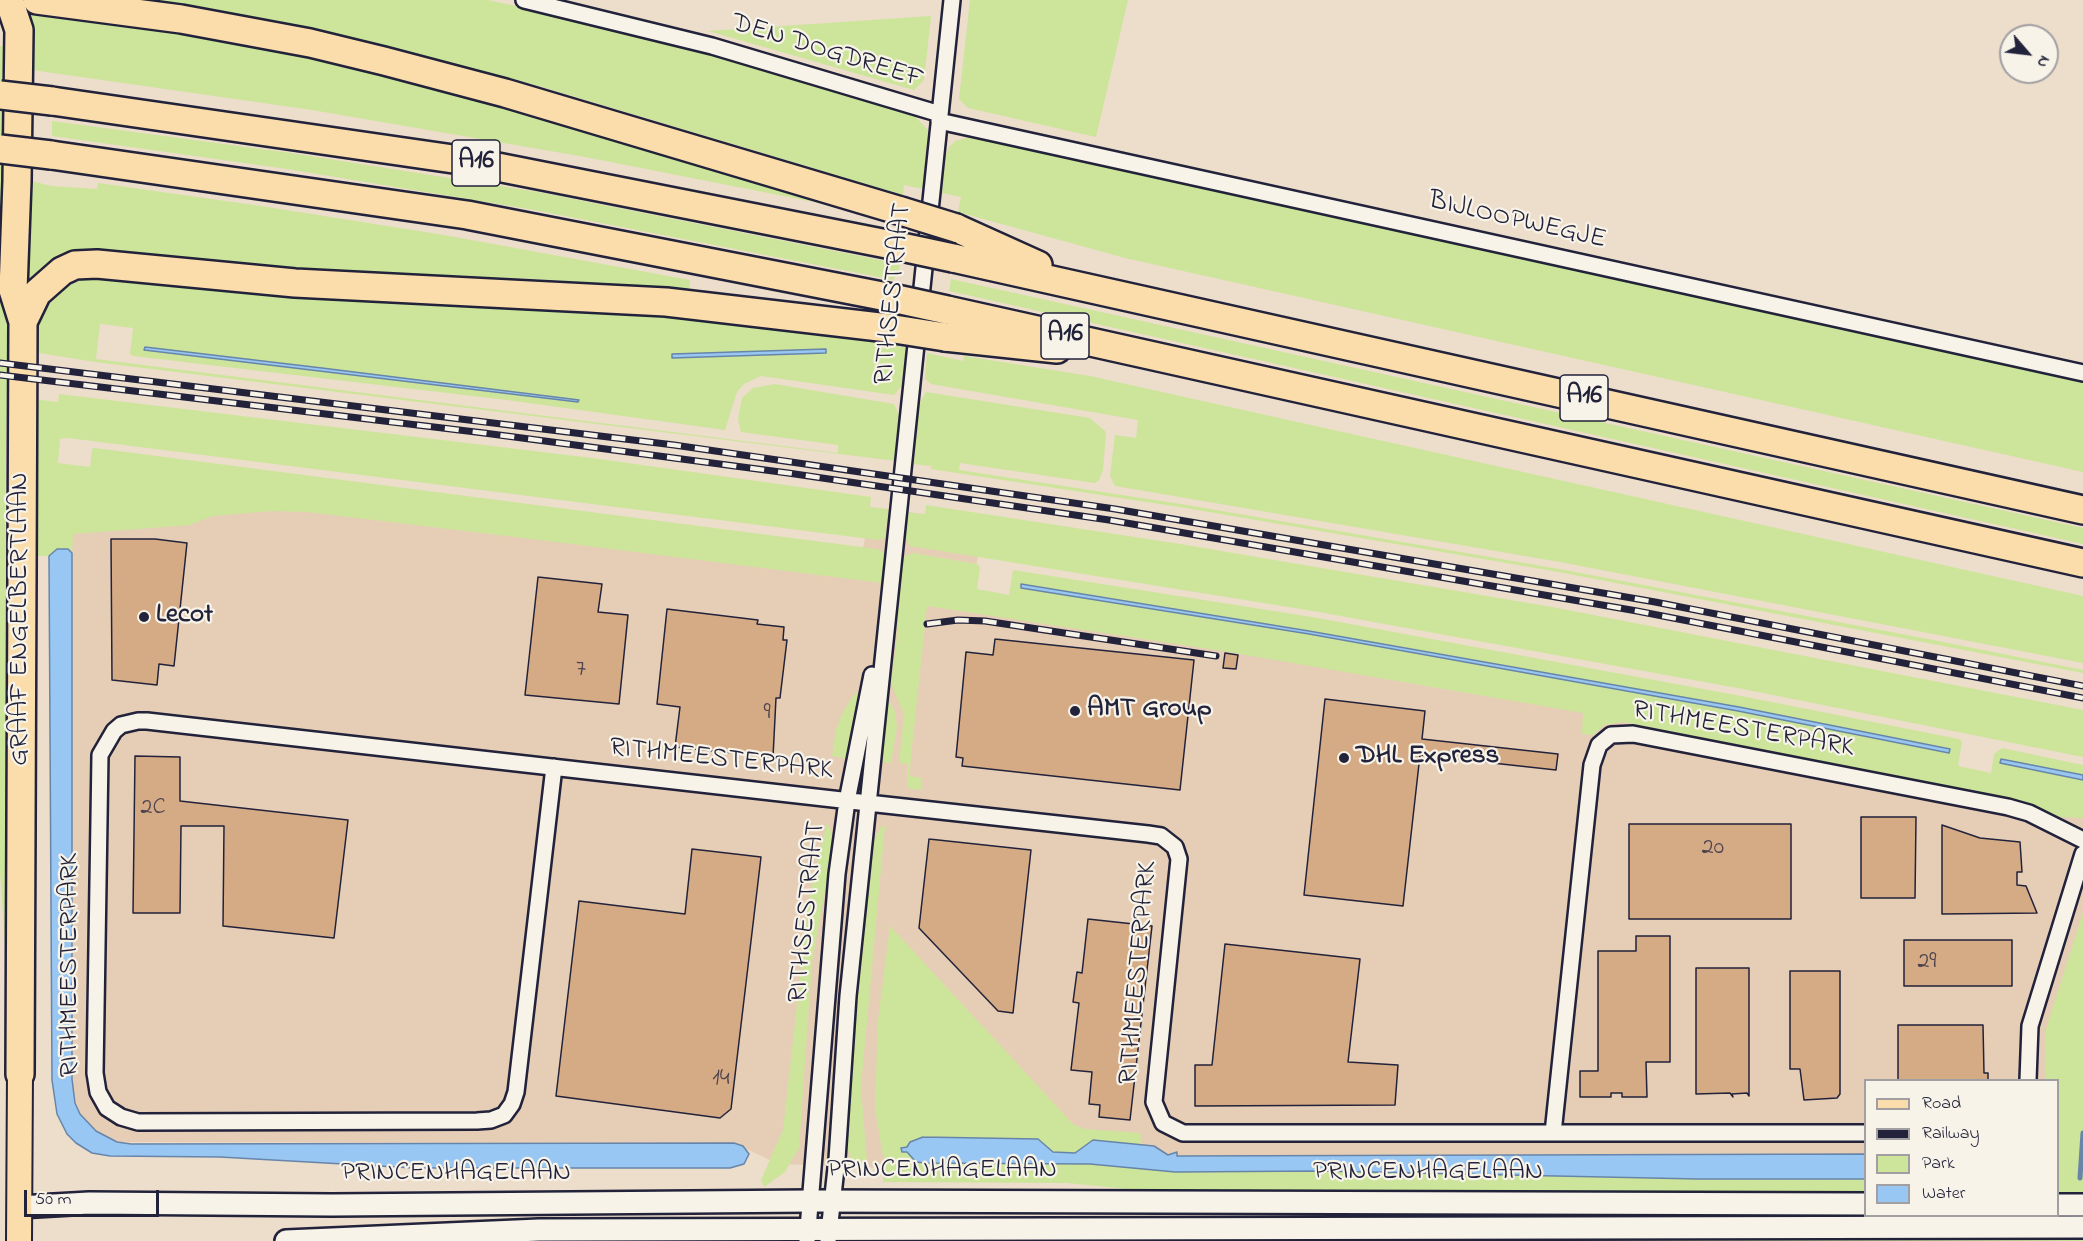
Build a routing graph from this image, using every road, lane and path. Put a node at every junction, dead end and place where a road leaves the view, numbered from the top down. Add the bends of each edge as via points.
1 (7, 0) edge
2 (38, 0) edge
3 (524, 0) edge
4 (952, 0) edge
5 (0, 15) edge
6 (0, 95) edge
7 (940, 117) junction
8 (0, 148) edge
9 (1085, 287) junction
10 (23, 322) junction
11 (1183, 362) junction
12 (2083, 374) edge
13 (2083, 510) edge
14 (2083, 563) edge
15 (888, 593) junction
16 (554, 767) junction
17 (847, 801) junction
18 (868, 803) junction
19 (2083, 840) edge
20 (2083, 854) edge
21 (20, 1074) joint
22 (2028, 1079) edge
23 (1553, 1133) junction
24 (1864, 1133) edge
25 (811, 1201) junction
26 (834, 1201) junction
27 (1864, 1204) edge
28 (2059, 1205) edge
29 (2083, 1205) edge
30 (10, 1208) edge
31 (2083, 1227) edge
32 (807, 1234) edge
33 (829, 1235) edge
34 (19, 1241) edge
35 (286, 1241) edge

1 - 5 main road, GRAAF ENGELBERTLAAN
1 - 10 highway, GRAAF ENGELBERTLAAN via 19,30 13,290
2 - 9 highway, A16, bridge via 181,19 310,43 505,93 956,228
3 - 7 street, DEN DOGDREEF via 712,46
4 - 7 street, RITHSESTRAAT
6 - 9 highway, A16, bridge via 467,161
7 - 12 street, BIJLOOPWEGJE
7 - 15 street, RITHSESTRAAT
8 - 11 highway, A16, bridge via 468,215 892,298
9 - 13 highway, A16
10 - 11 highway, A16, bridge via 37,293 62,271 75,265 97,264 295,283 666,302 945,338
10 - 21 highway, GRAAF ENGELBERTLAAN
11 - 14 highway, A16
15 - 17 street, RITHSESTRAAT
15 - 18 street, RITHSESTRAAT
16 - 16 street, RITHMEESTERPARK via 147,721 129,722 114,730 100,755 99,777 95,1073 98,1092 107,1108 121,1118 138,1122 477,1121 504,1115 516,1092
16 - 17 street, RITHMEESTERPARK
17 - 18 street, RITHMEESTERPARK
17 - 25 street, RITHSESTRAAT via 829,951
18 - 23 street, RITHMEESTERPARK via 1148,834 1161,836 1175,847 1179,865 1154,1102 1163,1123 1176,1131
18 - 26 street, RITHSESTRAAT via 848,996
19 - 23 street, RITHMEESTERPARK via 2008,807 1633,734 1611,735 1599,745 1592,765
20 - 22 street via 2030,1026
21 - 30 main road, GRAAF ENGELBERTLAAN
23 - 24 street, RITHMEESTERPARK
25 - 26 main road, PRINCENHAGELAAN
25 - 30 main road, PRINCENHAGELAAN via 89,1203
25 - 32 street, RITHSESTRAAT
26 - 27 main road, PRINCENHAGELAAN
26 - 33 street, RITHSESTRAAT
28 - 29 main road
30 - 34 main road, GRAAF ENGELBERTLAAN
31 - 33 main road, PRINCENHAGELAAN
32 - 33 main road, PRINCENHAGELAAN
32 - 35 main road, PRINCENHAGELAAN via 538,1230

